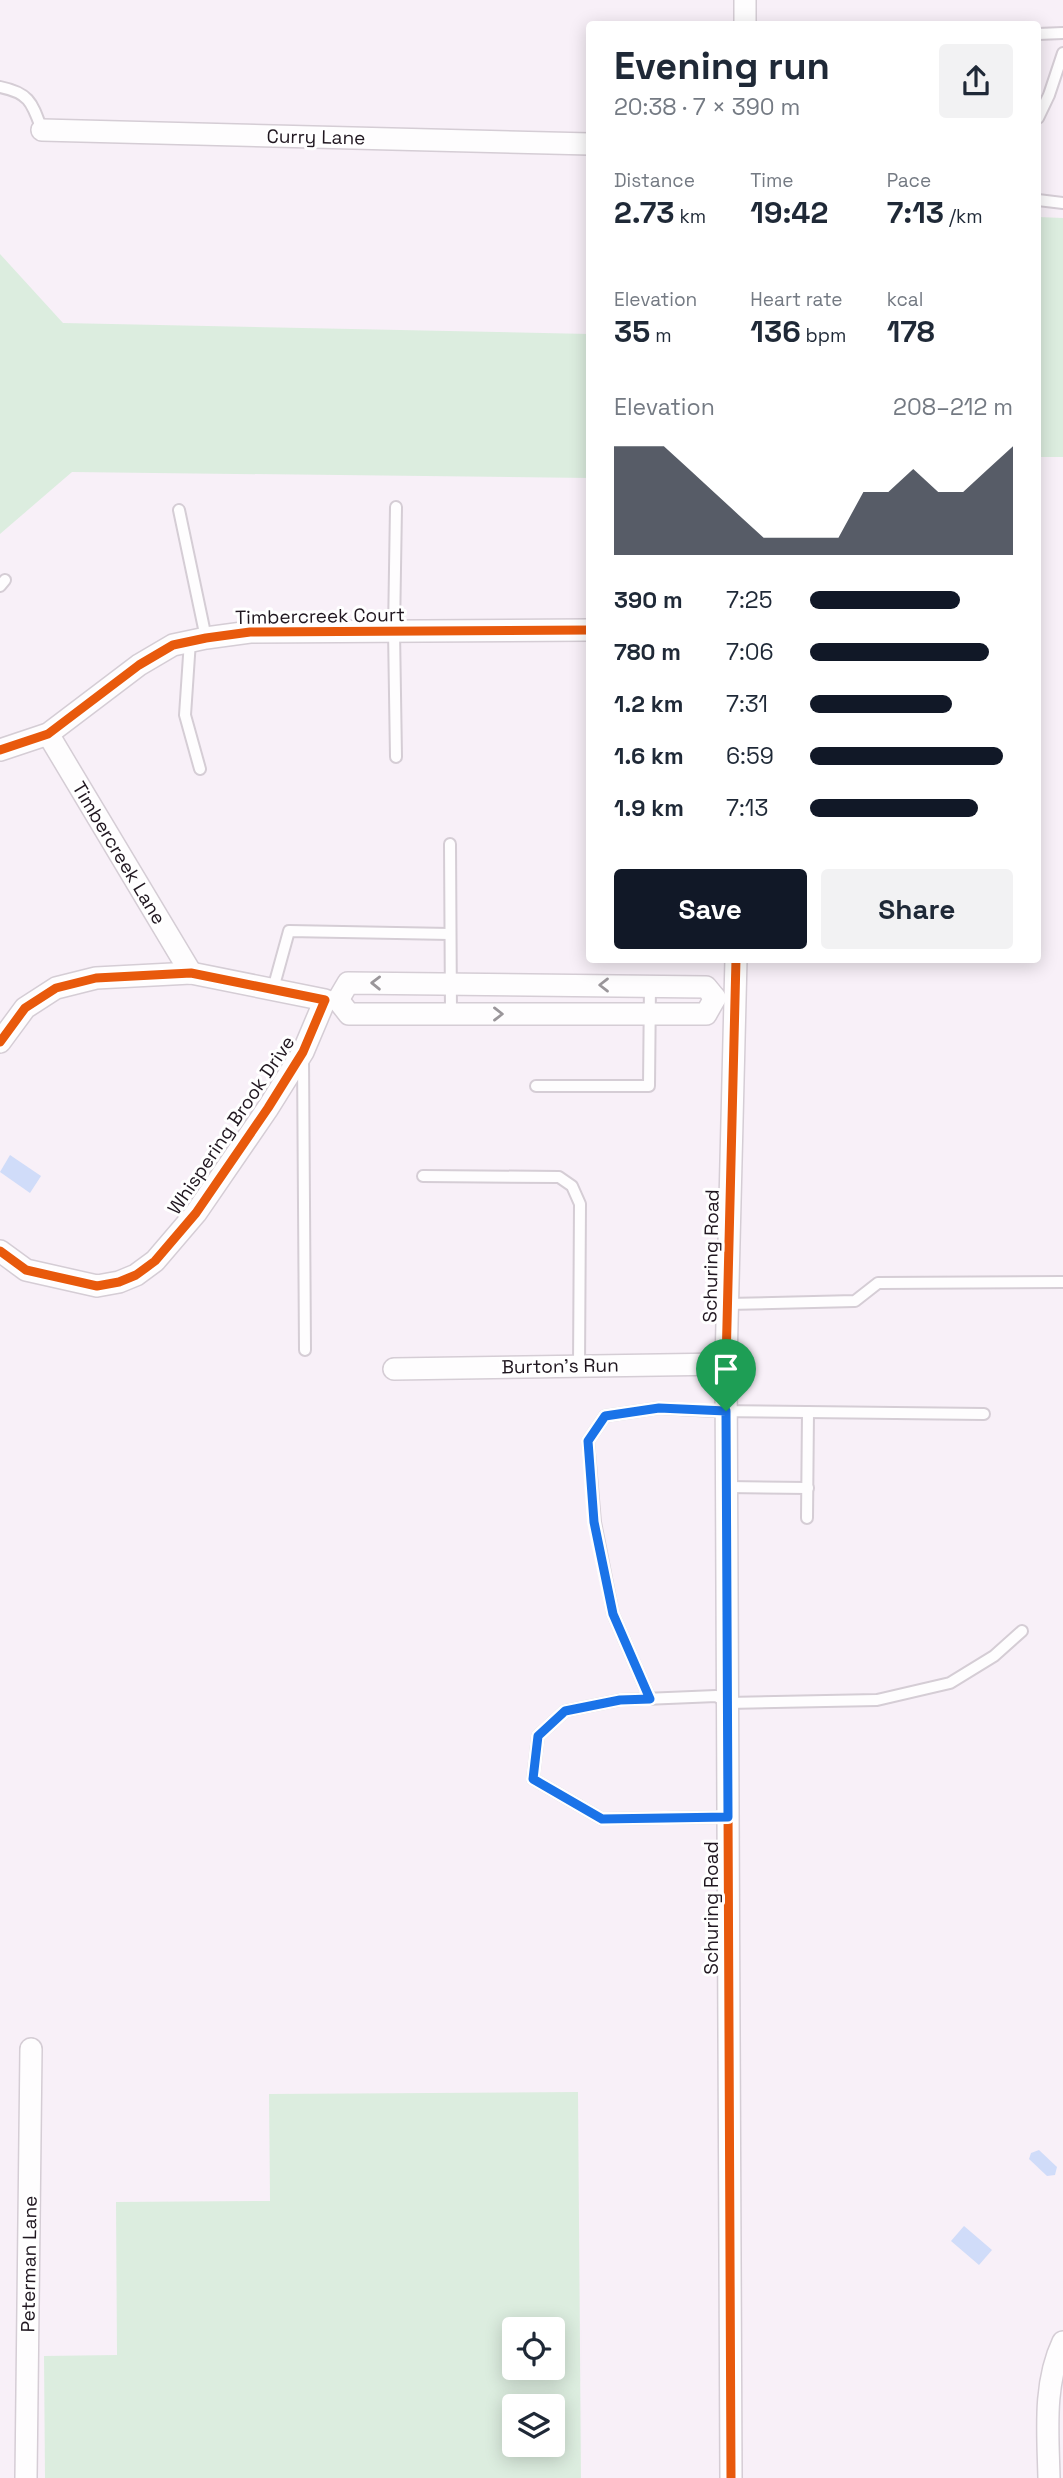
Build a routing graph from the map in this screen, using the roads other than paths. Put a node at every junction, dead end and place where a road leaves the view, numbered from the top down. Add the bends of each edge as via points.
1 (745, 0) edge
2 (745, 21) edge
3 (1063, 33) edge
4 (1041, 34) edge
5 (1063, 53) edge
6 (0, 87) edge
7 (1041, 112) edge
8 (42, 130) joint
9 (586, 144) edge
10 (1041, 200) edge
11 (1063, 203) edge
12 (396, 507) dead end
13 (179, 510) dead end
14 (586, 630) edge
15 (394, 631) junction
16 (198, 640) junction
17 (48, 734) junction
18 (0, 750) edge
19 (396, 757) dead end
20 (200, 769) dead end
21 (450, 844) dead end
22 (450, 934) junction
23 (735, 963) edge
24 (191, 973) junction
25 (450, 985) junction
26 (650, 985) junction
27 (273, 989) junction
28 (725, 998) junction
29 (332, 1000) junction
30 (451, 1014) junction
31 (650, 1015) junction
32 (3, 1032) edge
33 (303, 1052) junction
34 (536, 1086) dead end
35 (423, 1176) dead end
36 (0, 1251) edge
37 (1063, 1282) edge
38 (727, 1304) junction
39 (304, 1350) dead end
40 (726, 1364) junction
41 (579, 1366) junction
42 (394, 1369) dead end
43 (726, 1411) junction
44 (808, 1412) junction
45 (984, 1414) dead end
46 (727, 1487) junction
47 (807, 1488) junction
48 (807, 1518) dead end
49 (1022, 1631) dead end
50 (650, 1699) junction
51 (728, 1703) junction
52 (728, 1817) junction
53 (31, 2049) dead end
54 (1063, 2342) edge
55 (26, 2478) edge
56 (731, 2478) edge
57 (1049, 2478) edge

1 - 2 street
3 - 4 lane
5 - 7 lane
6 - 8 lane via 19,91 33,105
8 - 9 street, Curry Lane
10 - 11 lane
12 - 15 lane
13 - 16 lane
14 - 15 street, Timbercreek Court
15 - 16 street, Timbercreek Court via 250,632
15 - 19 lane
16 - 17 street, Timbercreek Court via 173,645 139,665
16 - 20 lane via 185,715
17 - 18 street, Timbercreek Court
17 - 24 street, Timbercreek Lane
21 - 22 lane
22 - 25 lane
22 - 27 lane via 289,931
23 - 28 street, Schuring Road
24 - 27 street
24 - 32 street via 96,978 56,988 25,1008
26 -> 25 street
25 -> 29 street via 348,983
25 - 30 lane
26 - 28 street via 706,986
26 - 31 lane
27 - 29 street
28 - 31 street via 706,1014
28 - 38 street, Schuring Road
29 - 30 street via 349,1014
29 - 33 street, Whispering Brook Drive
30 -> 31 street
31 - 34 lane via 649,1086
33 - 36 street, Whispering Brook Drive via 196,1213 155,1261 136,1275 97,1286 26,1270
33 - 39 lane
35 - 41 lane via 559,1177 572,1186 580,1205
37 - 38 lane via 878,1283 855,1301
38 - 40 street, Schuring Road
40 - 41 street, Burton's Run
40 - 43 street, Schuring Road
41 - 42 street, Burton's Run
43 - 44 lane
43 - 46 street, Schuring Road
43 - 50 lane via 659,1408 605,1416 588,1441 594,1522 613,1614
44 - 45 lane
44 - 47 lane
46 - 47 lane
46 - 51 street, Schuring Road
47 - 48 lane
49 - 51 lane via 994,1656 950,1683 926,1689 877,1700
50 - 51 lane via 716,1696
50 - 52 lane via 565,1711 538,1736 533,1779 602,1819
51 - 52 street, Schuring Road
52 - 56 street, Schuring Road
53 - 55 street, Peterman Lane
54 - 57 street via 1051,2378

